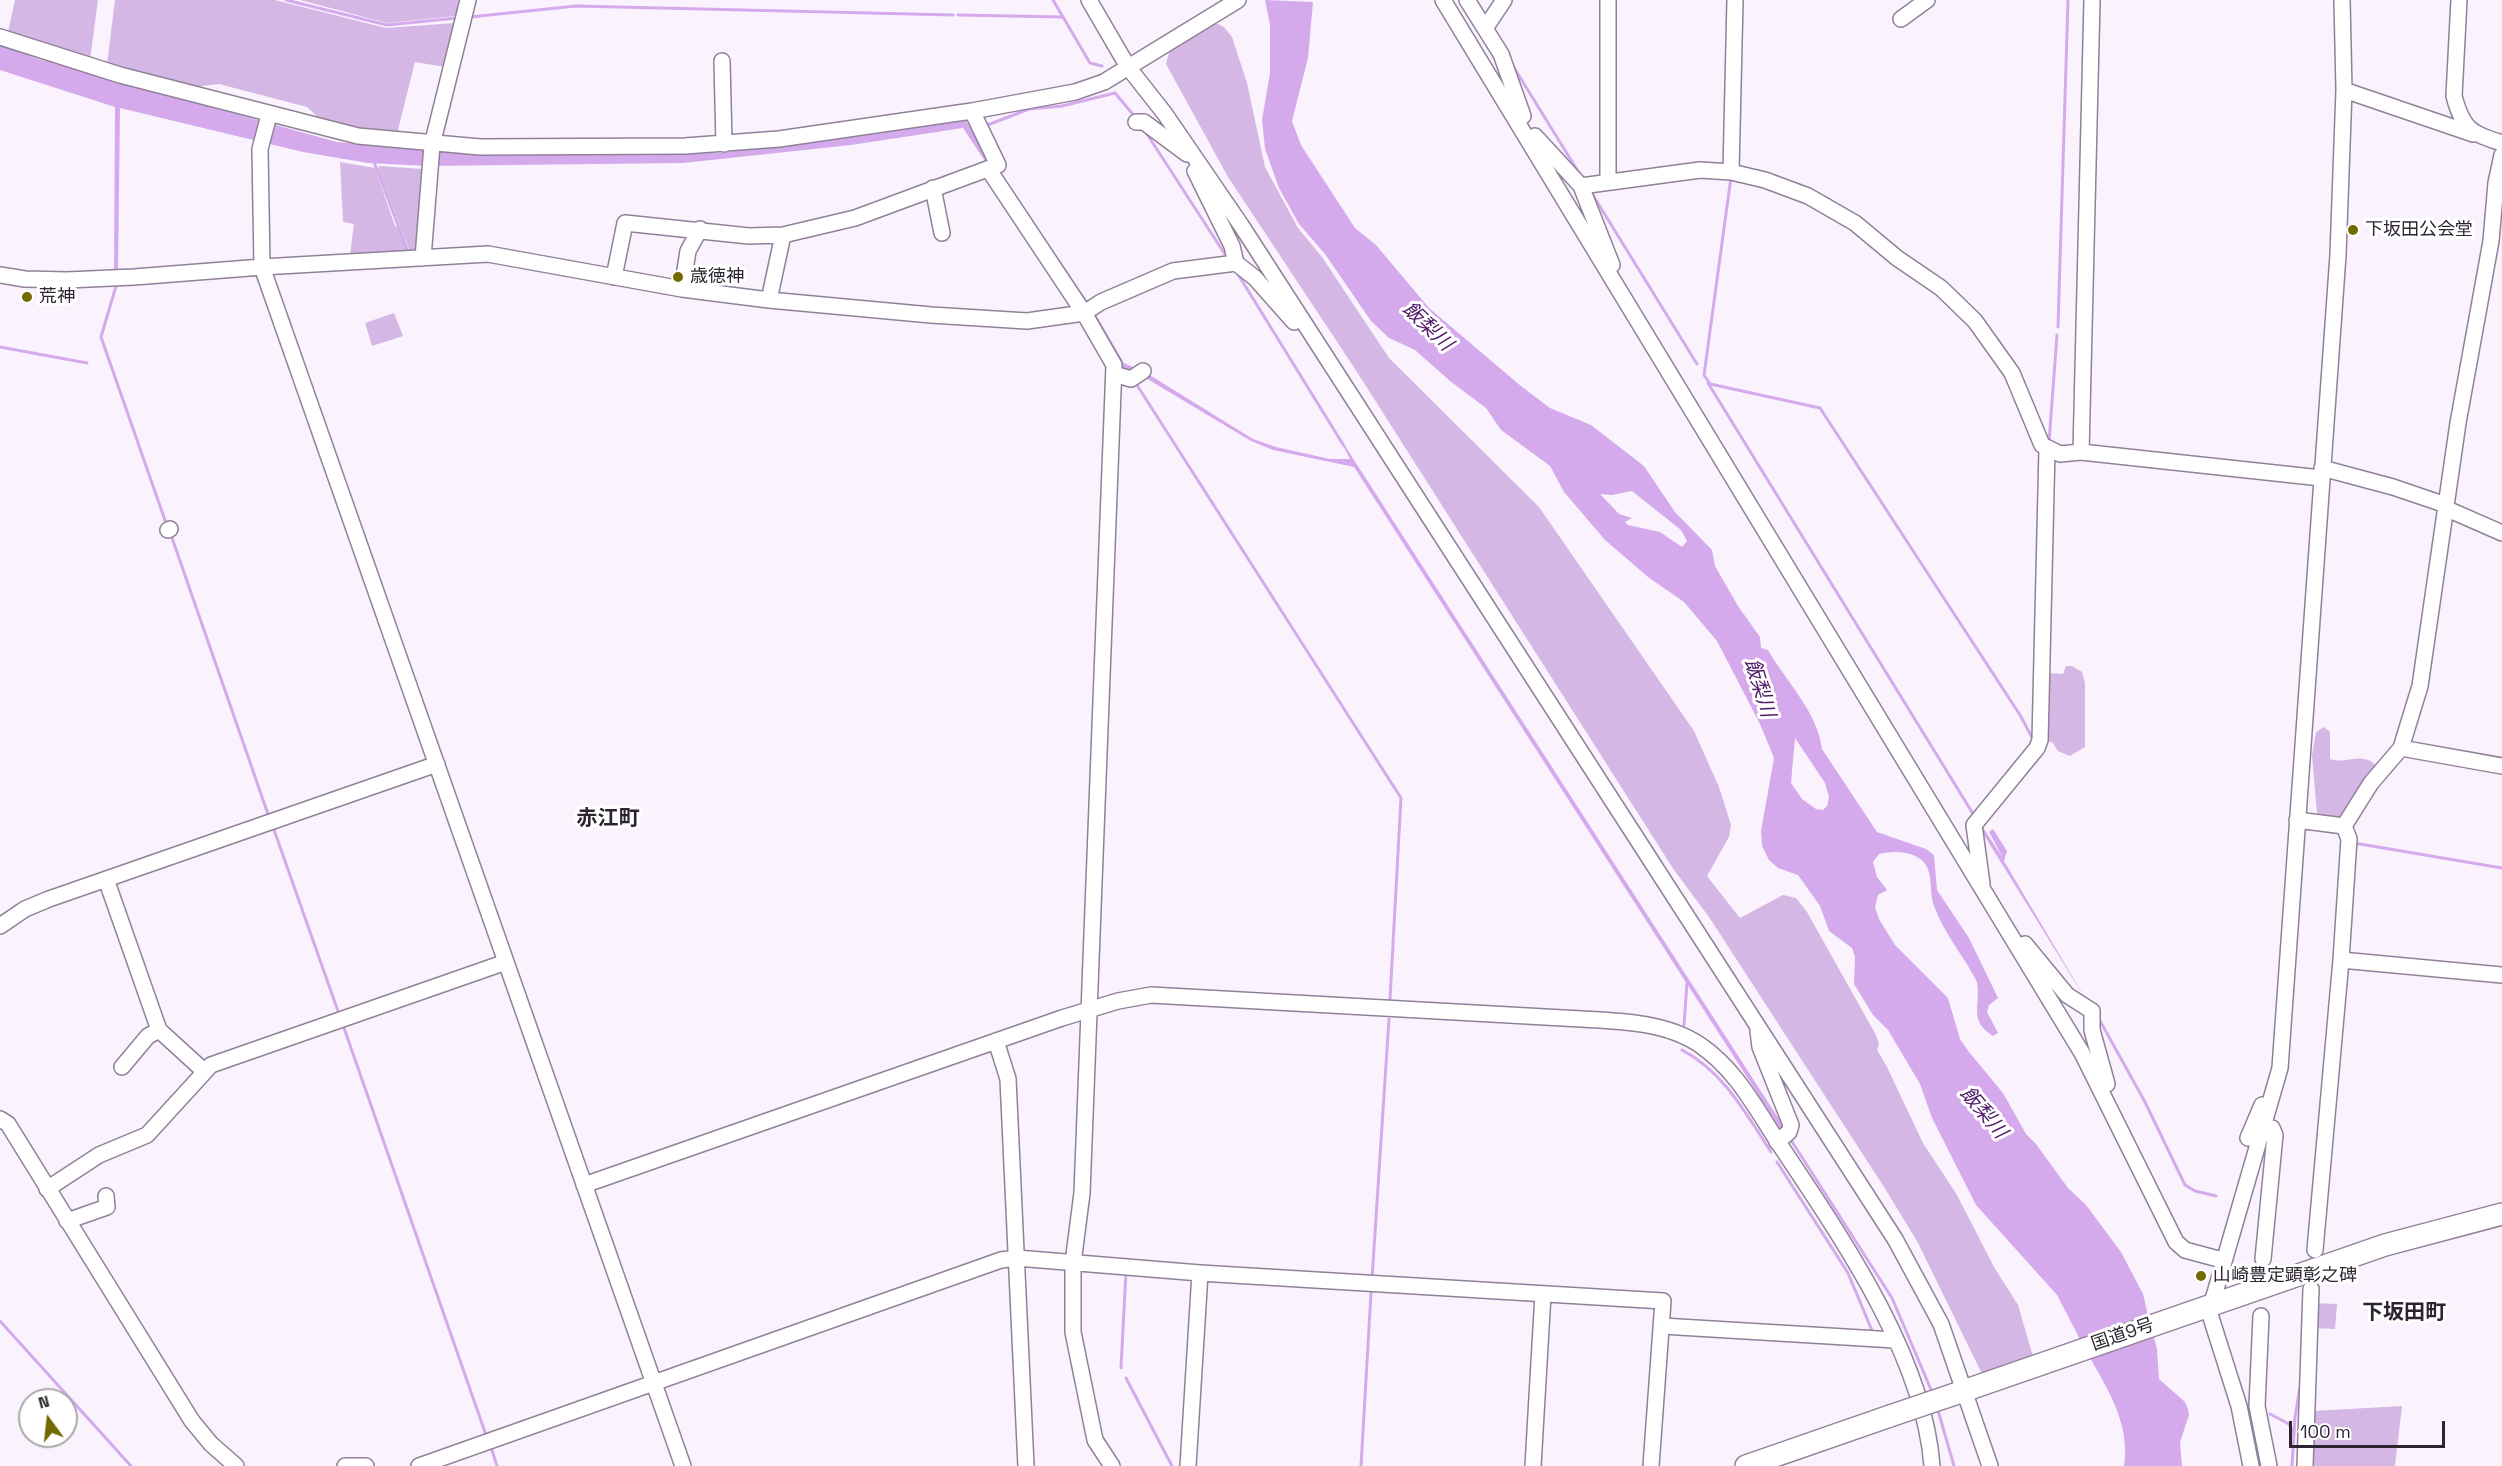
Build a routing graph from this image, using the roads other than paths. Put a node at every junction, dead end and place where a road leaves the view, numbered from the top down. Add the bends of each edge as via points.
1 (468, 0) edge
2 (1089, 0) edge
3 (1238, 0) edge
4 (1443, 0) edge
5 (1467, 0) edge
6 (1504, 0) edge
7 (1608, 0) edge
8 (1735, 0) edge
9 (1927, 0) edge
10 (2092, 0) edge
11 (2342, 0) edge
12 (2459, 0) edge
13 (1901, 19) dead end
14 (1486, 27) junction
15 (0, 37) edge
16 (722, 61) dead end
17 (1132, 65) junction
18 (2344, 90) junction
19 (972, 111) junction
20 (268, 117) junction
21 (1138, 122) dead end
22 (1524, 130) junction
23 (2473, 134) junction
24 (2502, 143) edge
25 (724, 144) junction
26 (432, 147) junction
27 (1190, 153) junction
28 (2502, 155) edge
29 (992, 168) junction
30 (1731, 172) junction
31 (1608, 180) junction
32 (1581, 186) junction
33 (933, 188) junction
34 (700, 230) junction
35 (942, 233) dead end
36 (783, 235) junction
37 (423, 258) junction
38 (1236, 263) junction
39 (262, 267) junction
40 (0, 275) edge
41 (614, 277) junction
42 (1614, 282) junction
43 (682, 289) junction
44 (769, 300) junction
45 (1088, 310) junction
46 (1310, 333) junction
47 (1114, 374) junction
48 (1136, 376) dead end
49 (2047, 449) junction
50 (2081, 452) junction
51 (2321, 473) junction
52 (2446, 507) junction
53 (2502, 533) edge
54 (2401, 748) junction
55 (437, 764) junction
56 (2502, 766) edge
57 (2297, 820) junction
58 (2344, 826) junction
59 (106, 879) junction
60 (1981, 887) junction
61 (0, 926) edge
62 (2011, 936) junction
63 (2341, 960) junction
64 (506, 962) junction
65 (2502, 975) edge
66 (1088, 1011) junction
67 (1760, 1029) junction
68 (159, 1030) junction
69 (996, 1041) junction
70 (122, 1067) dead end
71 (204, 1071) junction
72 (2277, 1077) junction
73 (2106, 1098) junction
74 (0, 1119) edge
75 (2264, 1126) junction
76 (2248, 1138) dead end
77 (1778, 1142) junction
78 (584, 1185) junction
79 (47, 1189) junction
80 (106, 1196) dead end
81 (2502, 1214) edge
82 (67, 1221) junction
83 (2315, 1250) dead end
84 (1017, 1258) junction
85 (2263, 1259) dead end
86 (2222, 1260) junction
87 (1072, 1263) junction
88 (1200, 1273) junction
89 (2311, 1289) dead end
90 (1543, 1294) junction
91 (2206, 1305) junction
92 (2261, 1316) dead end
93 (1662, 1326) junction
94 (1894, 1340) junction
95 (654, 1384) junction
96 (1962, 1391) junction
97 (441, 1462) edge
98 (236, 1466) edge
99 (345, 1466) edge
100 (366, 1466) edge
101 (419, 1466) edge
102 (683, 1466) edge
103 (1026, 1466) edge
104 (1112, 1466) edge
105 (1188, 1466) edge
106 (1533, 1466) edge
107 (1651, 1466) edge
108 (1746, 1466) edge
109 (1932, 1466) edge
110 (1990, 1466) edge
111 (2251, 1466) edge
112 (2269, 1466) edge
113 (2305, 1466) edge

1 - 26 street
2 - 17 street
3 - 17 street
4 - 22 street
5 - 14 street
6 - 14 street
7 - 31 street
8 - 30 street
9 - 13 street
10 - 50 street
11 - 18 street
12 - 23 street via 2454,96
14 - 22 street via 1501,54
15 - 20 street
16 - 25 street
17 - 19 street via 1104,82 1075,92
17 - 27 street
18 - 23 street
18 - 51 street via 2338,255
19 - 25 street
19 - 29 street via 998,160
20 - 26 street
20 - 39 street via 261,144
21 - 27 street via 1151,126
22 - 32 street via 1532,132
22 - 42 street
23 - 24 street
25 - 26 street
26 - 37 street
27 - 38 street
27 - 46 street
28 - 52 street
29 - 33 street
29 - 45 street
30 - 31 street via 1700,170
30 - 49 street via 1808,196 1855,223 1896,258 1941,288 2000,353 2038,439
31 - 32 street
32 - 42 street via 1615,270
33 - 35 street
33 - 36 street via 855,218
34 - 36 street via 749,236
34 - 41 street via 625,224
34 - 43 street via 688,251
36 - 44 street
37 - 39 street
37 - 41 street via 488,254
38 - 45 street via 1166,273
38 - 46 street via 1255,278 1304,333
39 - 40 street via 67,280
39 - 55 street
41 - 43 street
42 - 60 street
43 - 44 street
44 - 45 street via 1027,321
45 - 47 street via 1112,359
46 - 67 street
47 - 48 street
47 - 66 street
49 - 50 street via 2060,454
49 - 60 street via 2040,740 1974,825
50 - 51 street
51 - 52 street via 2393,487
51 - 57 street
52 - 53 street
52 - 54 street via 2420,686
54 - 56 street
54 - 58 street via 2371,783
55 - 59 street
55 - 64 street
57 - 58 street
57 - 72 street
58 - 63 street via 2349,839
59 - 61 street via 25,909
59 - 68 street
60 - 62 street
62 - 73 street
62 - 73 street via 2020,938 2072,1000 2092,1011 2092,1030 2108,1088
63 - 65 street
63 - 83 street
64 - 71 street via 211,1065
64 - 78 street
66 - 69 street
66 - 77 street via 1135,997 1167,995 1648,1026 1691,1040 1722,1063 1742,1086
66 - 87 street via 1082,1193
67 - 77 street via 1760,1047 1791,1125
67 - 96 street via 1895,1239 1941,1324
68 - 70 street via 148,1036
68 - 71 street
69 - 78 street
69 - 84 street via 1008,1079
71 - 79 street via 147,1135 99,1155
72 - 75 street
72 - 76 street
73 - 86 street via 2176,1242 2185,1250
74 - 79 street via 8,1124
75 - 85 street via 2272,1128 2275,1135
75 - 86 street
77 - 94 street via 1864,1276
78 - 95 street
79 - 82 street
80 - 82 street via 105,1208
81 - 91 highway, 国道9号 via 2419,1234
82 - 98 street via 192,1421
84 - 87 street
84 - 95 street via 1001,1260
84 - 103 street
86 - 91 street
87 - 88 street
87 - 104 street via 1075,1340 1095,1440
88 - 90 street
88 - 105 street
89 - 113 street
90 - 93 street via 1663,1301
90 - 106 street
91 - 96 highway, 国道9号
91 - 111 street via 2239,1406
92 - 112 street via 2257,1406
93 - 94 street
93 - 107 street
94 - 109 street via 1923,1420
95 - 97 street
95 - 102 street
96 - 108 highway, 国道9号, bridge
96 - 110 street
97 - 101 street
99 - 100 street

